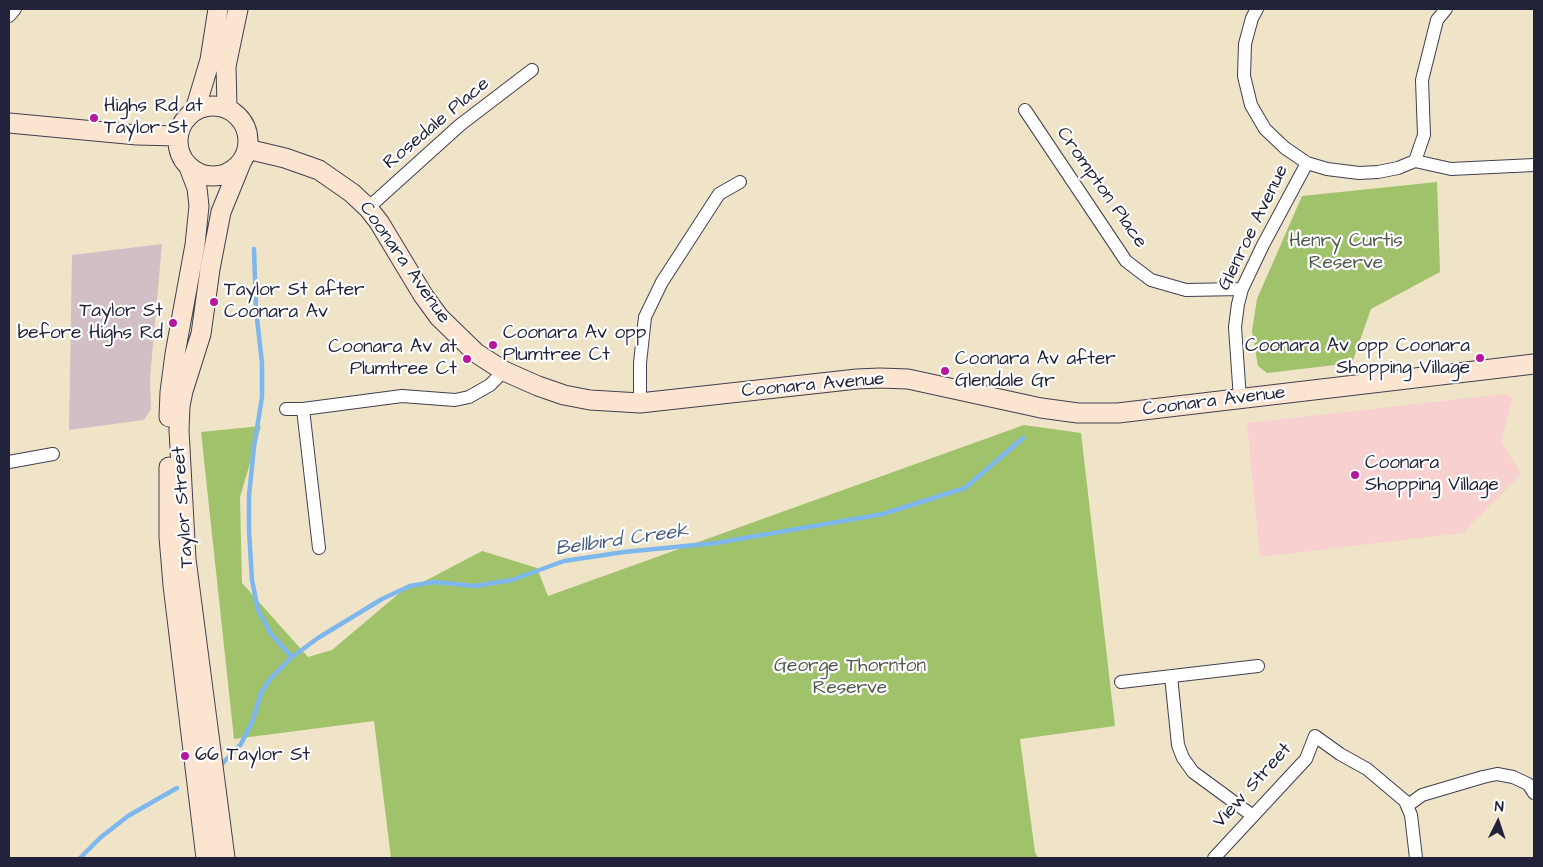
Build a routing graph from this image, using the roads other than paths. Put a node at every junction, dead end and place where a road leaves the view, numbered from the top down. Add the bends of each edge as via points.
1 (14, 9) edge
2 (218, 9) edge
3 (238, 9) edge
4 (1257, 9) edge
5 (1446, 9) edge
6 (9, 16) edge
7 (532, 70) dead end
8 (227, 109) junction
9 (195, 110) junction
10 (1025, 110) dead end
11 (9, 123) edge
12 (177, 136) junction
13 (244, 156) junction
14 (1415, 161) junction
15 (1307, 163) junction
16 (1534, 165) edge
17 (189, 167) junction
18 (740, 182) dead end
19 (368, 208) junction
20 (1242, 288) junction
21 (1534, 364) edge
22 (504, 371) junction
23 (1240, 399) junction
24 (640, 403) junction
25 (286, 409) dead end
26 (303, 409) junction
27 (53, 454) dead end
28 (9, 462) edge
29 (319, 548) dead end
30 (1258, 666) dead end
31 (1171, 676) junction
32 (1121, 682) dead end
33 (1534, 793) edge
34 (1407, 806) junction
35 (1253, 816) junction
36 (206, 858) edge
37 (225, 858) edge
38 (1214, 858) edge
39 (1416, 858) edge

1 - 6 street
2 - 9 street via 210,60
3 - 8 street via 226,66
4 - 15 street via 1245,44 1244,76 1250,105 1265,129
5 - 14 street via 1437,20 1422,80 1424,135
7 - 19 street, Rosedale Place via 460,124
8 - 9 street via 211,106
8 - 13 street via 244,125 248,137
9 - 12 street via 186,117
10 - 20 street, Crompton Place via 1126,261 1151,280 1186,290
11 - 12 street
12 - 17 street via 178,148
13 - 17 street via 232,170 222,175 199,174
13 - 19 street, Coonara Avenue via 285,158 319,170
13 - 37 street, Taylor Street via 221,212 201,334 180,406 179,430 186,559
14 - 15 street via 1398,168 1359,173
14 - 16 street via 1451,169
15 - 20 street, Glenroe Avenue
17 - 36 street, Taylor Street via 197,188 199,206 170,392 169,537
18 - 24 street via 719,194 662,282 645,317
19 - 22 street, Coonara Avenue via 439,317 476,353
20 - 23 street, Glenroe Avenue via 1235,327
21 - 23 street, Coonara Avenue
22 - 24 street, Coonara Avenue via 564,395
22 - 26 street via 490,386 469,397 454,400 402,396
23 - 24 street, Coonara Avenue via 1118,413 1078,414 917,381 880,378
25 - 26 street
26 - 29 street
27 - 28 street
30 - 31 street
31 - 32 street
31 - 35 street via 1178,745 1183,758 1194,772
33 - 34 street via 1528,784 1497,774 1422,795
34 - 35 street, View Street via 1367,769 1315,736 1306,759
34 - 39 street
35 - 38 street, View Street

